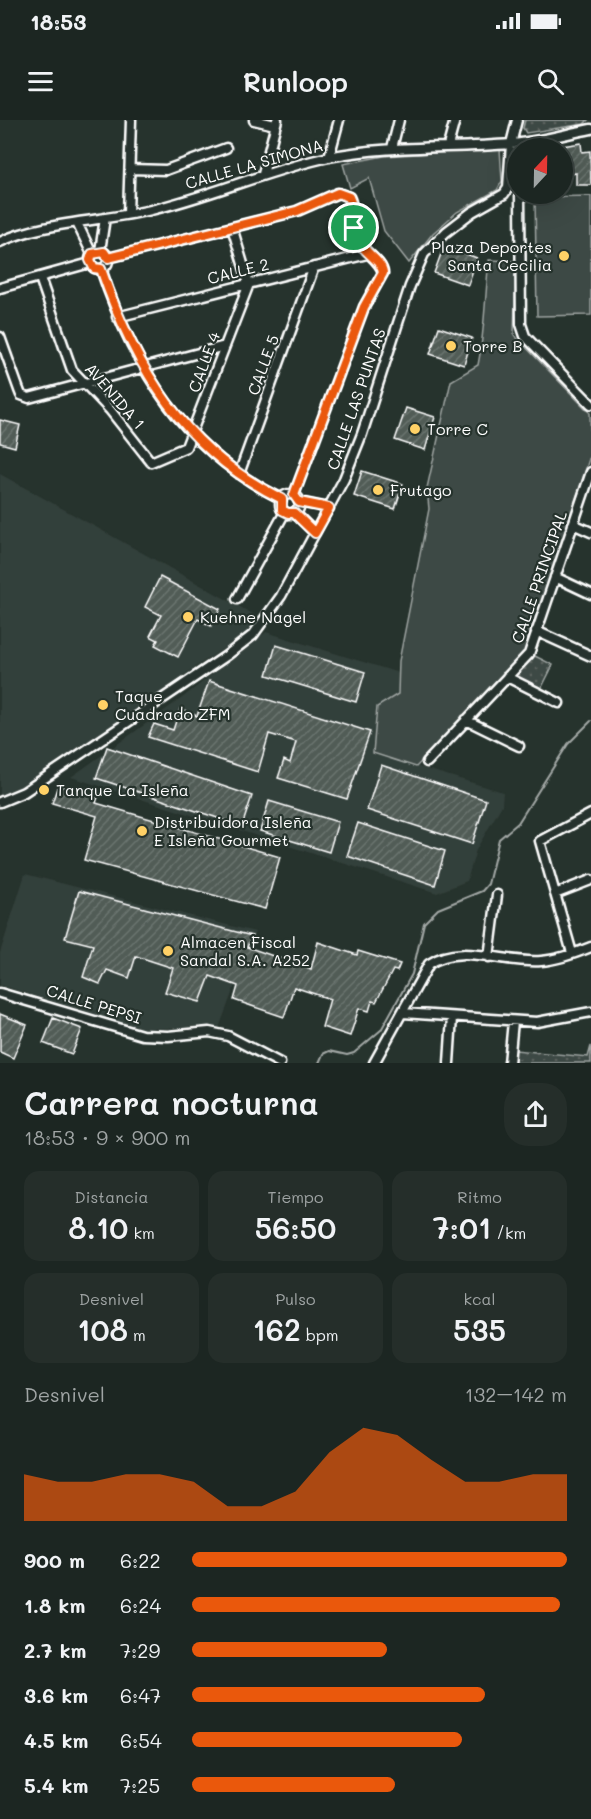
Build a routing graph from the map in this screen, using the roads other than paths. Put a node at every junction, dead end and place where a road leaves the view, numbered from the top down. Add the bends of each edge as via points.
1 (131, 120) edge
2 (254, 120) edge
3 (339, 120) edge
4 (399, 120) edge
5 (455, 120) edge
6 (517, 120) edge
7 (276, 123) edge
8 (591, 129) edge
9 (516, 138) edge
10 (549, 138) edge
11 (507, 145) edge
12 (448, 146) junction
13 (226, 148) dead end
14 (392, 148) junction
15 (329, 157) junction
16 (130, 169) junction
17 (263, 174) junction
18 (507, 190) edge
19 (520, 204) edge
20 (128, 214) junction
21 (105, 218) junction
22 (77, 223) junction
23 (232, 227) junction
24 (0, 242) edge
25 (367, 254) junction
26 (94, 256) junction
27 (108, 258) junction
28 (314, 267) junction
29 (101, 269) junction
30 (39, 278) junction
31 (249, 284) junction
32 (0, 288) edge
33 (117, 317) junction
34 (0, 337) edge
35 (225, 346) junction
36 (144, 369) junction
37 (84, 385) junction
38 (591, 404) edge
39 (193, 435) junction
40 (591, 472) edge
41 (239, 474) junction
42 (297, 498) junction
43 (282, 499) junction
44 (329, 508) junction
45 (290, 512) junction
46 (573, 524) junction
47 (591, 532) edge
48 (315, 533) junction
49 (555, 577) junction
50 (591, 594) edge
51 (237, 599) dead end
52 (536, 631) junction
53 (591, 656) edge
54 (507, 678) junction
55 (559, 703) dead end
56 (466, 720) junction
57 (519, 746) dead end
58 (427, 762) dead end
59 (0, 802) edge
60 (591, 814) edge
61 (591, 880) edge
62 (555, 894) junction
63 (497, 895) dead end
64 (591, 947) edge
65 (572, 953) junction
66 (489, 957) junction
67 (0, 993) edge
68 (591, 1012) edge
69 (403, 1013) junction
70 (452, 1017) junction
71 (513, 1021) junction
72 (280, 1063) edge
73 (374, 1063) edge
74 (449, 1063) edge
75 (509, 1063) edge

1 - 16 street
2 - 7 street
3 - 15 street
4 - 14 street
5 - 12 street
6 - 9 street
7 - 17 street
8 - 10 street, CALLE LA SIMONA
11 - 12 street, CALLE LA SIMONA
12 - 14 street, CALLE LA SIMONA
13 - 16 street via 166,170
14 - 15 street, CALLE LA SIMONA
15 - 17 street, CALLE LA SIMONA
16 - 20 street
17 - 20 street, CALLE LA SIMONA
18 - 44 street, CALLE LAS PUNTAS via 446,232 424,254 362,434
19 - 38 street via 525,336
20 - 21 street, CALLE LA SIMONA
21 - 22 street, CALLE LA SIMONA
21 - 26 street
22 - 24 street, CALLE LA SIMONA
22 - 26 street
23 - 25 street via 345,194 352,203 354,228
23 - 27 street
23 - 31 street
25 - 28 street, CALLE 2
25 - 42 street via 378,262 383,273 364,307
26 - 27 street
26 - 29 street via 94,268
26 - 30 street
27 - 29 street
28 - 31 street, CALLE 2
28 - 41 street, CALLE 5
29 - 33 street
30 - 32 street
30 - 37 street, AVENIDA 1 via 72,370
31 - 33 street, CALLE 2
31 - 35 street, CALLE 4
33 - 36 street
34 - 37 street via 25,397
35 - 36 street
35 - 39 street, CALLE 4
36 - 37 street
36 - 39 street
37 - 39 street, AVENIDA 1 via 110,410 151,462 186,447
39 - 41 street
40 - 46 street, CALLE PRINCIPAL
41 - 43 street
42 - 43 street via 287,495
42 - 44 street
42 - 45 street
43 - 45 street via 280,504
44 - 48 street, CALLE LAS PUNTAS
45 - 48 street
45 - 51 street
46 - 47 street
46 - 49 street, CALLE PRINCIPAL
48 - 59 street, CALLE LAS PUNTAS via 287,587 247,641 24,792
49 - 50 street
49 - 52 street, CALLE PRINCIPAL
52 - 53 street
52 - 54 street, CALLE PRINCIPAL via 529,654
54 - 55 street
54 - 56 street, CALLE PRINCIPAL
56 - 57 street
56 - 58 street, CALLE PRINCIPAL
60 - 62 street via 540,841
61 - 62 street
62 - 65 street
63 - 66 street
64 - 65 street
65 - 66 street via 541,961
66 - 69 street via 438,957 429,964
67 - 72 street, CALLE PEPSI via 142,1035 209,1032 228,1036
68 - 71 street via 549,1022
69 - 70 street
69 - 73 street
70 - 71 street
70 - 74 street
71 - 75 street

